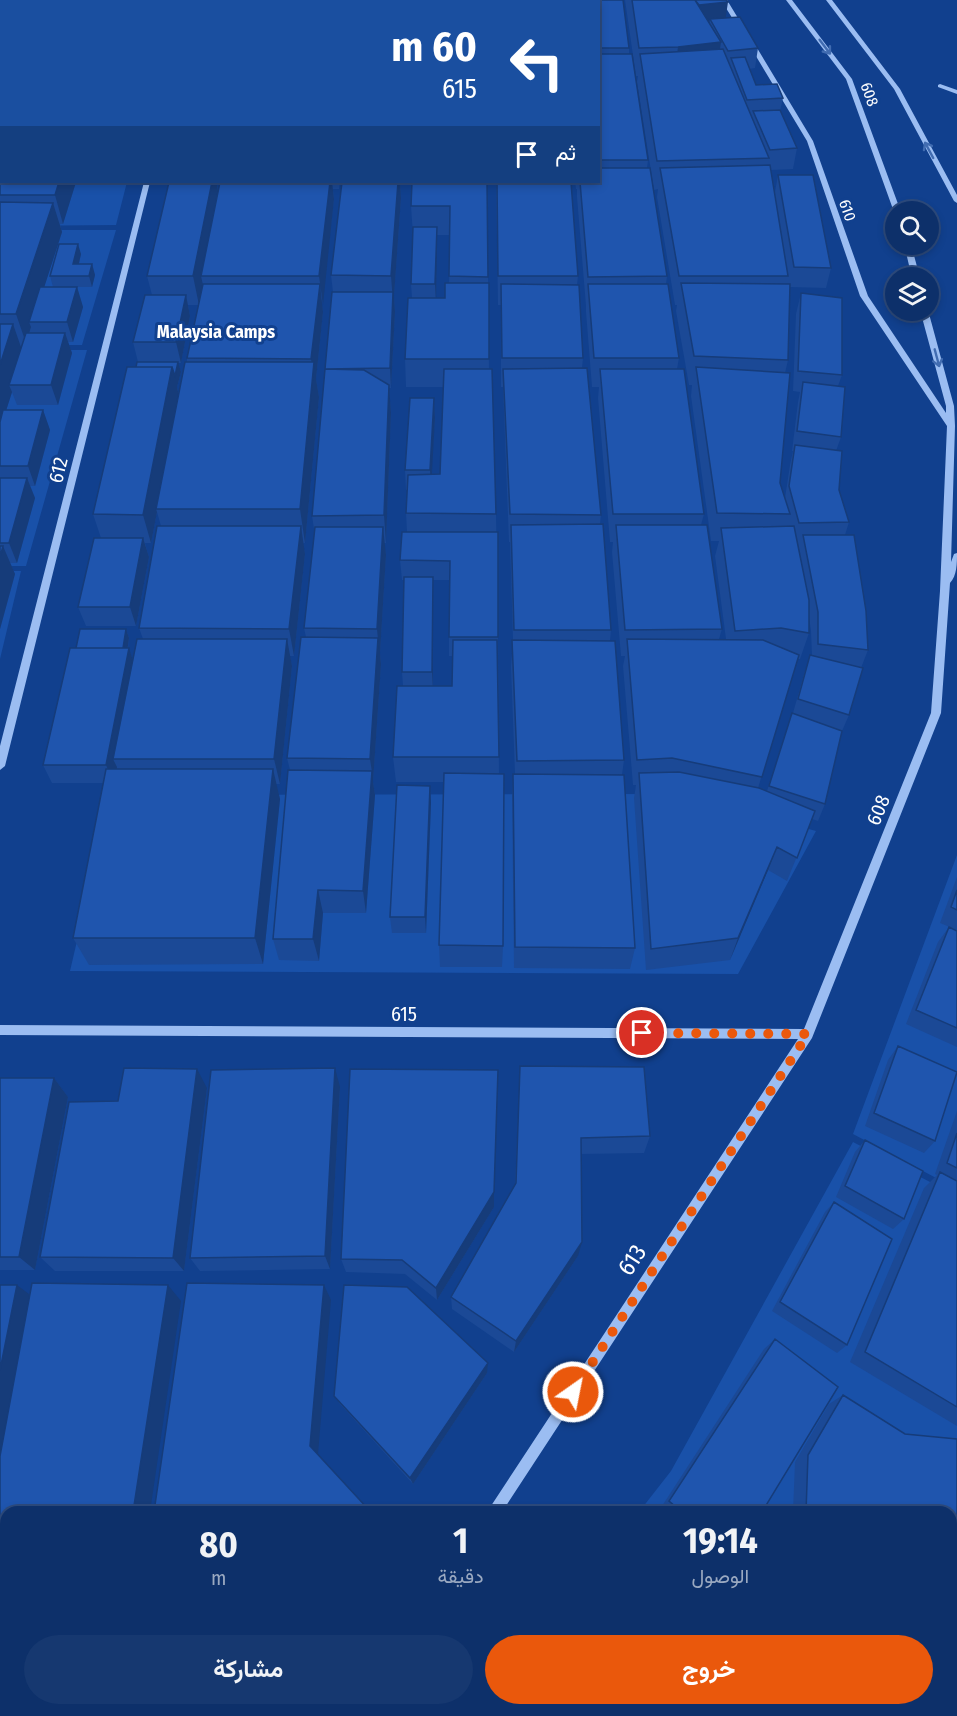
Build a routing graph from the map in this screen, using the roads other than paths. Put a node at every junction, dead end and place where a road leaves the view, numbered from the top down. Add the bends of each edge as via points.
1 (724, 0) edge
2 (789, 0) edge
3 (829, 0) edge
4 (940, 86) dead end
5 (957, 92) edge
6 (147, 183) edge
7 (894, 201) edge
8 (957, 201) edge
9 (927, 321) edge
10 (951, 426) junction
11 (957, 556) edge
12 (945, 591) junction
13 (0, 766) edge
14 (0, 1030) edge
15 (808, 1034) junction
16 (499, 1506) edge

1 - 10 street, 610 via 810,141 864,296
2 -> 7 street, 608 via 849,79
8 -> 3 street, 608 via 897,90
4 - 5 street
6 - 13 street, 612
9 -> 10 street, 608 via 950,406
10 - 12 street, 608
11 - 12 street, 608
12 - 15 street, 608 via 936,713
14 - 15 street, 615
15 - 16 street, 613

